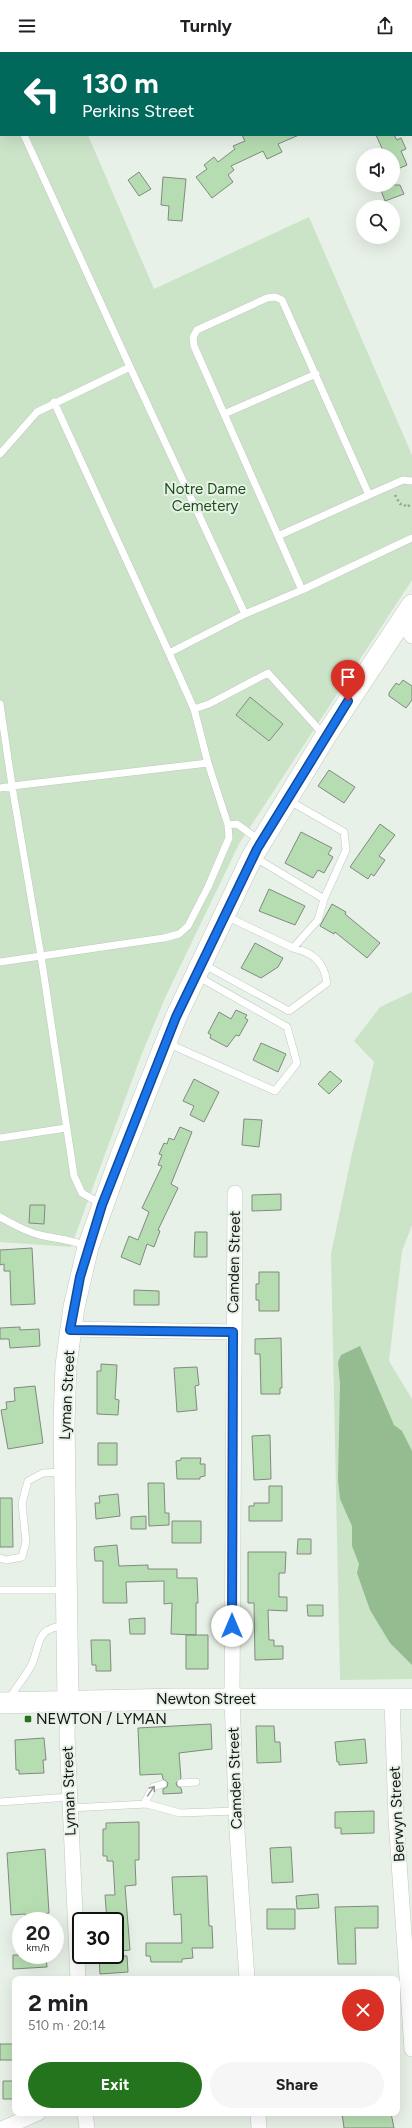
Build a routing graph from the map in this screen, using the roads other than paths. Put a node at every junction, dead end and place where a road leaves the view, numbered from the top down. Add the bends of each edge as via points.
1 (24, 136) edge
2 (130, 367) junction
3 (316, 374) junction
4 (54, 402) junction
5 (224, 414) junction
6 (0, 454) edge
7 (412, 481) edge
8 (369, 494) junction
9 (278, 536) junction
10 (412, 538) edge
11 (302, 590) junction
12 (245, 614) junction
13 (409, 620) edge
14 (169, 653) junction
15 (0, 704) edge
16 (194, 709) junction
17 (325, 737) junction
18 (208, 763) junction
19 (12, 786) junction
20 (0, 788) edge
21 (286, 799) junction
22 (228, 825) junction
23 (257, 849) junction
24 (324, 899) junction
25 (224, 915) junction
26 (293, 948) junction
27 (41, 956) junction
28 (0, 962) edge
29 (198, 969) junction
30 (166, 1042) junction
31 (66, 1128) junction
32 (0, 1138) edge
33 (235, 1193) dead end
34 (102, 1205) junction
35 (0, 1217) edge
36 (88, 1247) junction
37 (70, 1330) junction
38 (233, 1332) junction
39 (64, 1472) junction
40 (0, 1558) edge
41 (0, 1590) edge
42 (66, 1590) junction
43 (67, 1624) junction
44 (232, 1699) junction
45 (402, 1699) edge
46 (68, 1701) junction
47 (4, 1703) edge
48 (196, 1782) dead end
49 (181, 1783) dead end
50 (163, 1784) dead end
51 (0, 1802) edge
52 (69, 1803) junction
53 (144, 1804) junction
54 (236, 1811) junction
55 (78, 1976) edge
56 (247, 1976) edge
57 (412, 2049) edge
58 (31, 2116) edge
59 (85, 2116) edge
60 (258, 2116) edge
61 (4, 2128) edge
62 (86, 2128) edge
63 (259, 2128) edge

1 - 2 lane
2 - 4 lane
2 - 12 lane
3 - 5 lane
3 - 5 lane via 285,303 279,298 267,298 199,328 194,333 194,346
3 - 8 lane
4 - 6 lane via 30,418
4 - 14 lane
5 - 9 lane
7 - 8 lane via 403,480
8 - 9 lane
9 - 11 lane
10 - 11 lane
11 - 12 lane
12 - 14 lane
13 - 17 main road, Lyman Street
14 - 16 lane
15 - 19 lane
16 - 17 lane via 210,704 268,673
16 - 18 lane
17 - 21 main road, Lyman Street
18 - 19 lane
18 - 22 lane
19 - 20 lane
19 - 27 lane
21 - 23 main road, Lyman Street
21 - 24 lane via 344,832 346,850
22 - 23 lane via 237,824
22 - 27 lane via 229,838 208,888 188,926 179,934
23 - 24 lane
23 - 25 main road, Lyman Street
24 - 26 lane via 318,920
25 - 26 lane
25 - 29 main road, Lyman Street
26 - 29 lane via 311,953 326,972 327,983 289,1012
27 - 28 lane
27 - 31 lane
29 - 30 main road, Lyman Street
29 - 30 lane via 286,1027 297,1063 275,1091
30 - 34 main road, Lyman Street
31 - 32 lane
31 - 34 lane via 78,1188
33 - 38 street, Camden Street
34 - 36 main road, Lyman Street
35 - 36 lane via 26,1231 74,1241
36 - 37 main road, Lyman Street
37 - 38 street
37 - 39 main road, Lyman Street
38 - 44 street, Camden Street
39 - 40 lane via 43,1473 28,1481 22,1503 26,1542 22,1557 6,1560
39 - 42 main road, Lyman Street
41 - 42 lane
42 - 43 main road, Lyman Street
43 - 46 main road, Lyman Street
43 - 47 lane via 51,1627 43,1633 30,1666
44 - 45 main road, Newton Street
44 - 46 main road, Newton Street
44 - 54 street, Camden Street
45 - 57 street, Berwyn Street via 396,1819
46 - 47 main road, Newton Street
46 - 52 street, Lyman Street
48 - 49 lane
53 -> 50 lane via 153,1787
51 - 52 lane
52 - 53 lane
52 - 55 street, Lyman Street
53 - 54 lane via 180,1813
54 - 56 street, Camden Street
58 - 61 street
59 - 62 street
60 - 63 street

